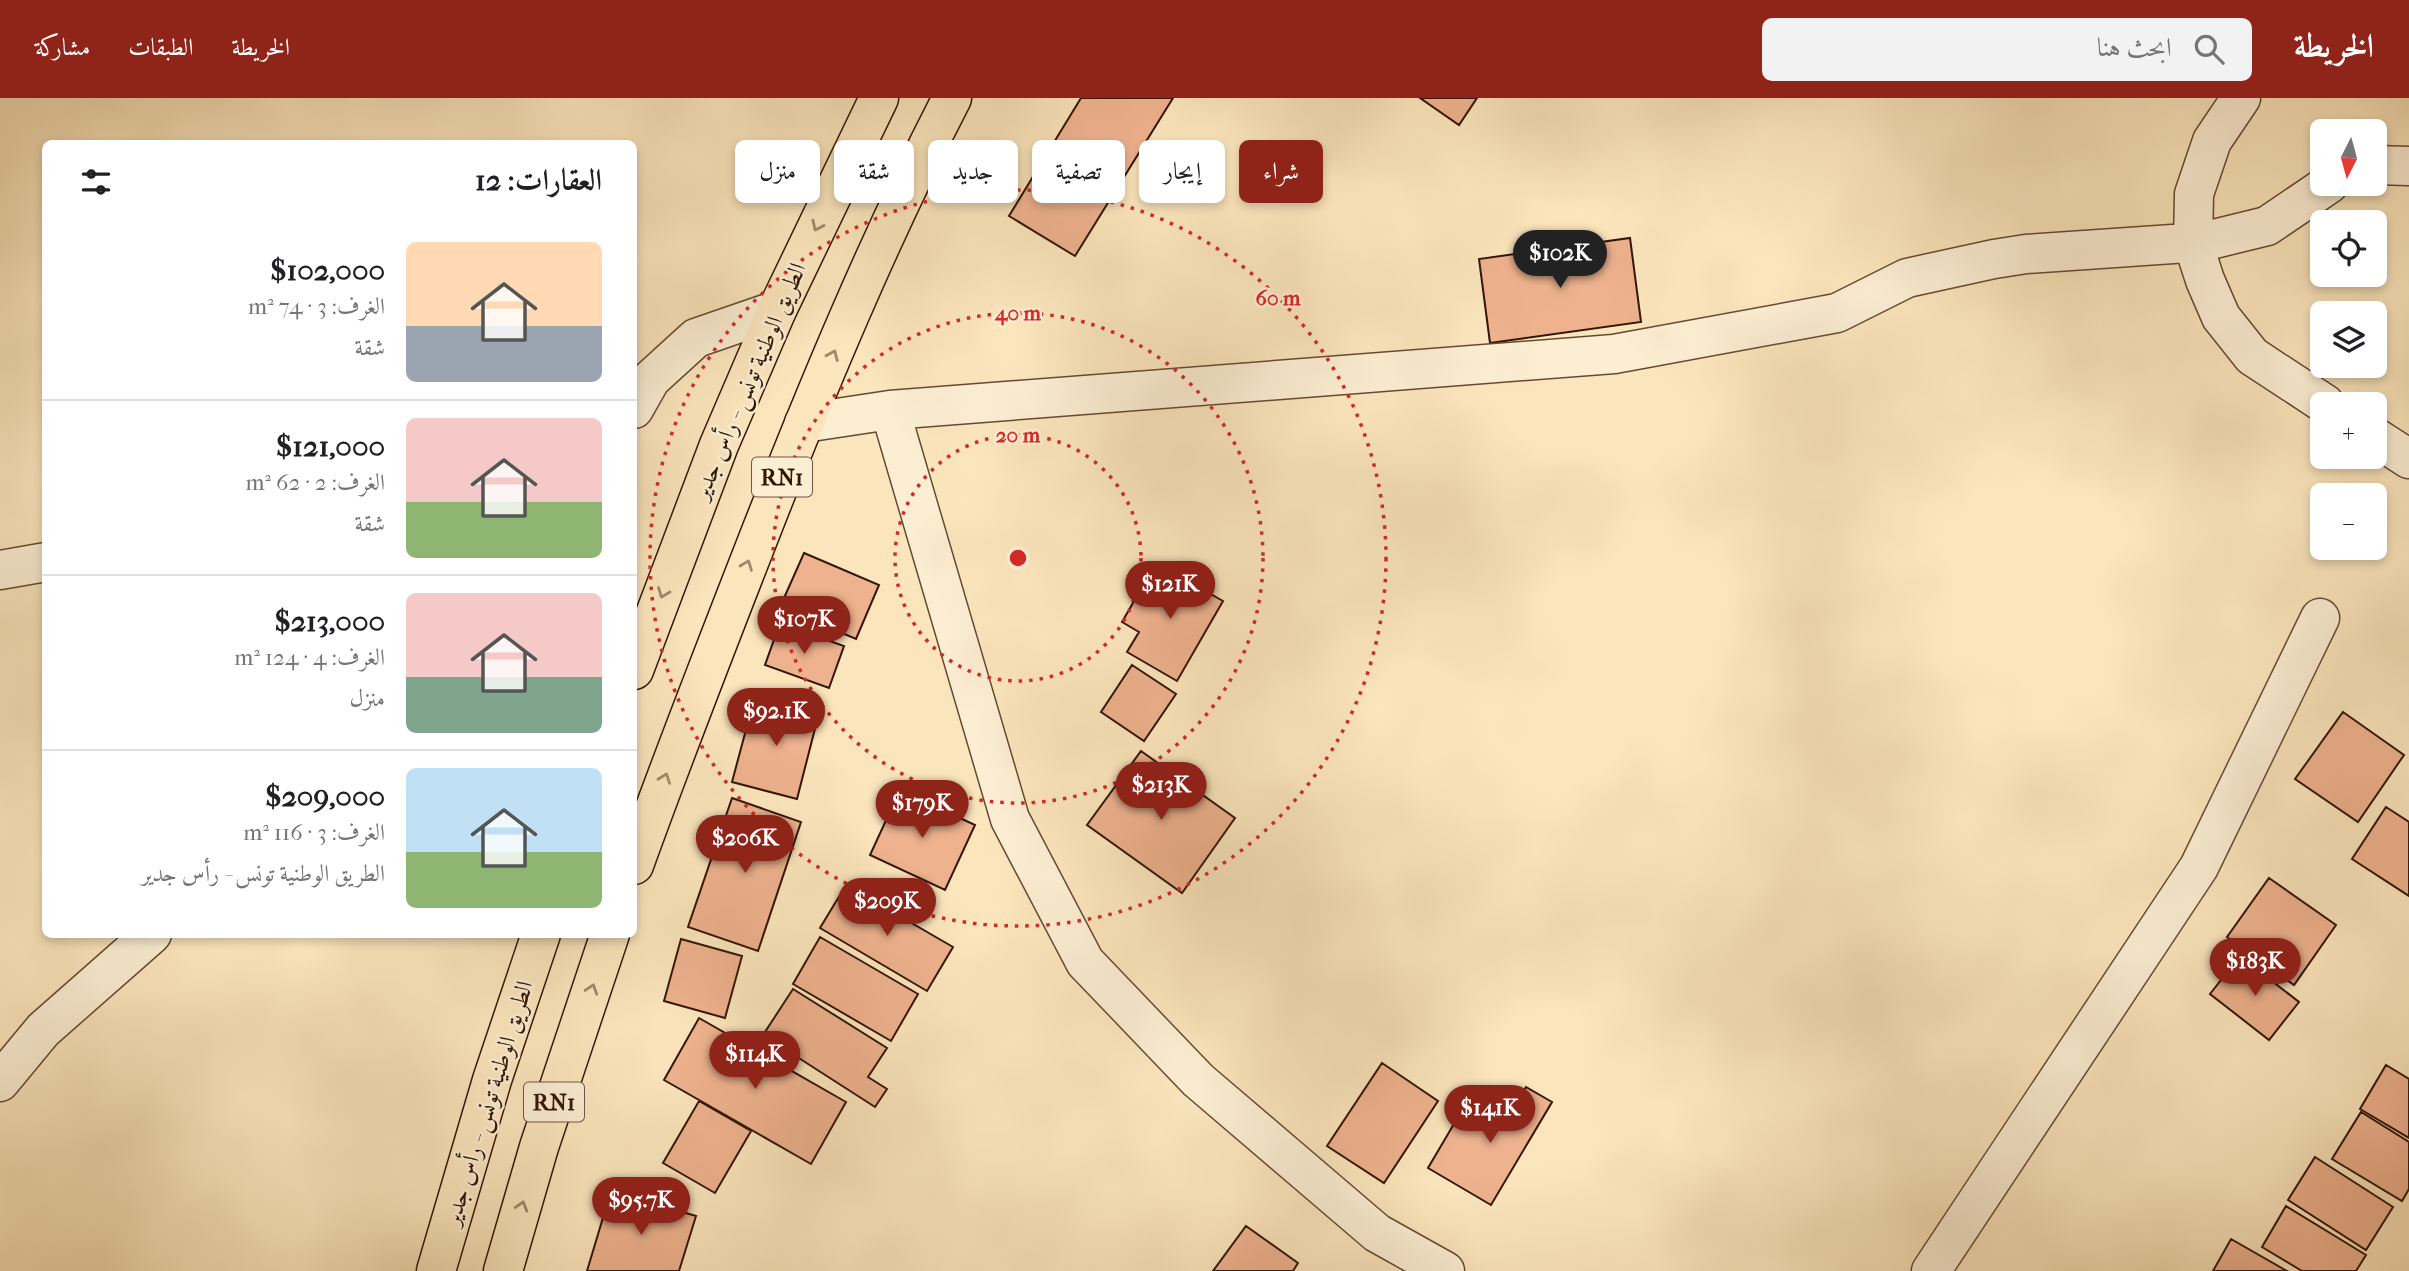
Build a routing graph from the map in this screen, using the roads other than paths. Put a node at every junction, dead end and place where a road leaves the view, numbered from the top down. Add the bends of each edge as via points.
1 (879, 98) edge
2 (952, 98) edge
3 (2241, 98) edge
4 (2387, 165) edge
5 (2409, 166) edge
6 (2311, 196) edge
7 (2193, 243) junction
8 (777, 310) junction
9 (2310, 394) edge
10 (637, 404) edge
11 (890, 410) junction
12 (804, 423) junction
13 (2387, 445) edge
14 (2409, 459) edge
15 (42, 563) edge
16 (0, 570) edge
17 (2320, 618) dead end
18 (637, 662) edge
19 (637, 857) edge
20 (147, 938) edge
21 (540, 938) edge
22 (609, 938) edge
23 (0, 1082) edge
24 (436, 1271) edge
25 (503, 1271) edge
26 (1445, 1271) edge
27 (1931, 1271) edge

1 -> 8 highway, الطريق الوطنية تونس - رأس جدير / RN1
12 -> 2 highway, RN1 via 905,188
3 - 7 street via 2212,141 2194,194
4 - 5 street
6 - 7 street via 2267,226
7 - 9 street via 2221,317 2252,356
7 - 11 street via 1994,259 1907,278 1837,313 1614,354
8 - 10 street via 696,338 651,379
8 -> 18 highway, الطريق الوطنية تونس - رأس جدير / RN1 via 719,445
11 - 12 street
11 - 26 street via 1010,819 1085,962 1198,1080 1377,1233
19 -> 12 highway, RN1
13 - 14 street
15 - 16 street
17 - 27 street via 2199,867
20 - 23 street via 43,1030
21 - 24 highway, الطريق الوطنية تونس - رأس جدير / RN1
25 -> 22 highway, RN1

